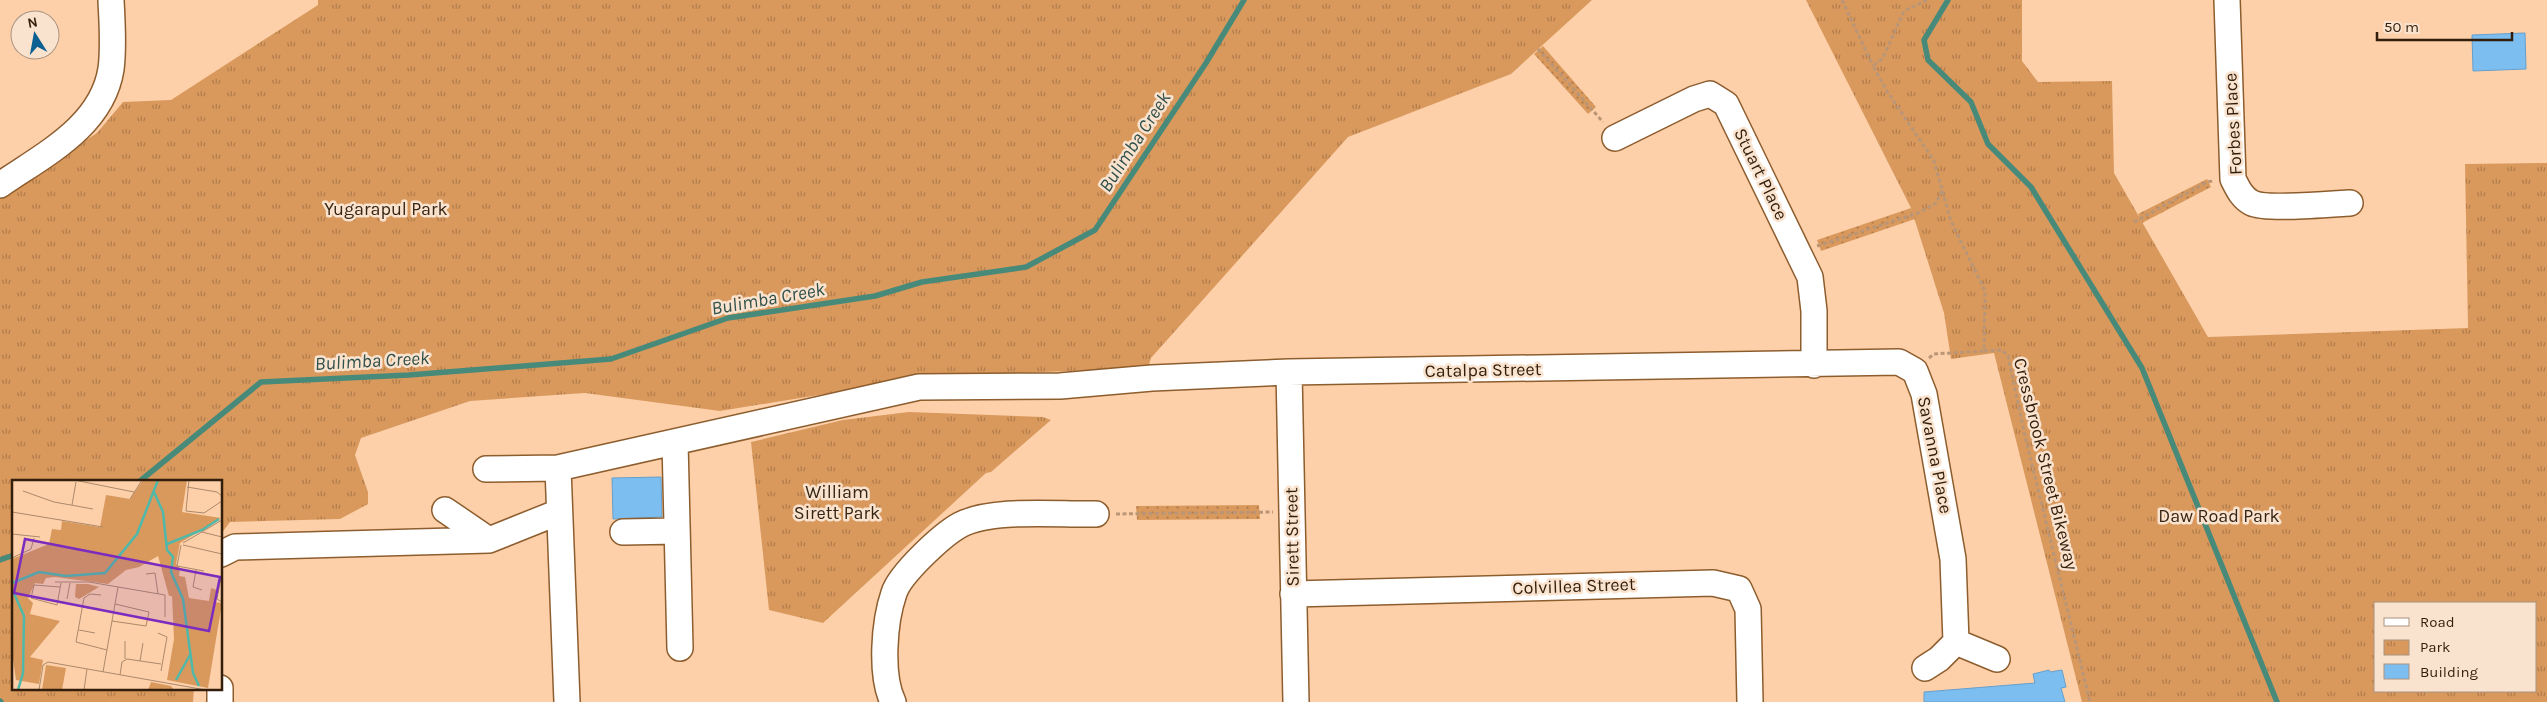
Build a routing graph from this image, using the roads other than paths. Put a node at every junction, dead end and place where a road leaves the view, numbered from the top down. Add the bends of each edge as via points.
1 (111, 0) edge
2 (2227, 0) edge
3 (1615, 138) road end
4 (0, 185) edge
5 (2350, 203) dead end
6 (1814, 365) junction
7 (1289, 372) junction
8 (675, 442) junction
9 (558, 468) junction
10 (486, 469) dead end
11 (445, 510) dead end
12 (559, 512) junction
13 (1096, 514) road end
14 (677, 531) junction
15 (623, 532) dead end
16 (489, 540) junction
17 (222, 553) edge
18 (1293, 594) junction
19 (1956, 642) junction
20 (680, 648) dead end
21 (1996, 659) dead end
22 (1925, 668) dead end
23 (567, 702) edge
24 (894, 702) edge
25 (1296, 702) edge
26 (1750, 702) edge

1 - 4 street via 111,70 96,108 77,131
2 - 5 street, Forbes Place via 2233,179 2241,196 2253,204
3 - 6 street, Stuart Place via 1710,94 1726,104 1810,277
6 - 7 street, Catalpa Street
6 - 19 street, Savanna Place via 1899,362 1915,371 1924,394 1948,527
7 - 8 street, Catalpa Street via 1060,386 919,387
7 - 18 street, Sirett Street
8 - 9 street, Catalpa Street
8 - 14 street
9 - 10 street, Catalpa Street
9 - 12 street
11 - 16 street
12 - 16 street
12 - 23 street
13 - 24 street via 997,515 960,525 920,557 894,592 886,632 887,689
14 - 15 street
14 - 20 street
16 - 17 street via 235,546
18 - 25 street, Sirett Street
18 - 26 street, Colvillea Street via 1713,582 1739,589 1748,609
19 - 21 street
19 - 22 street

